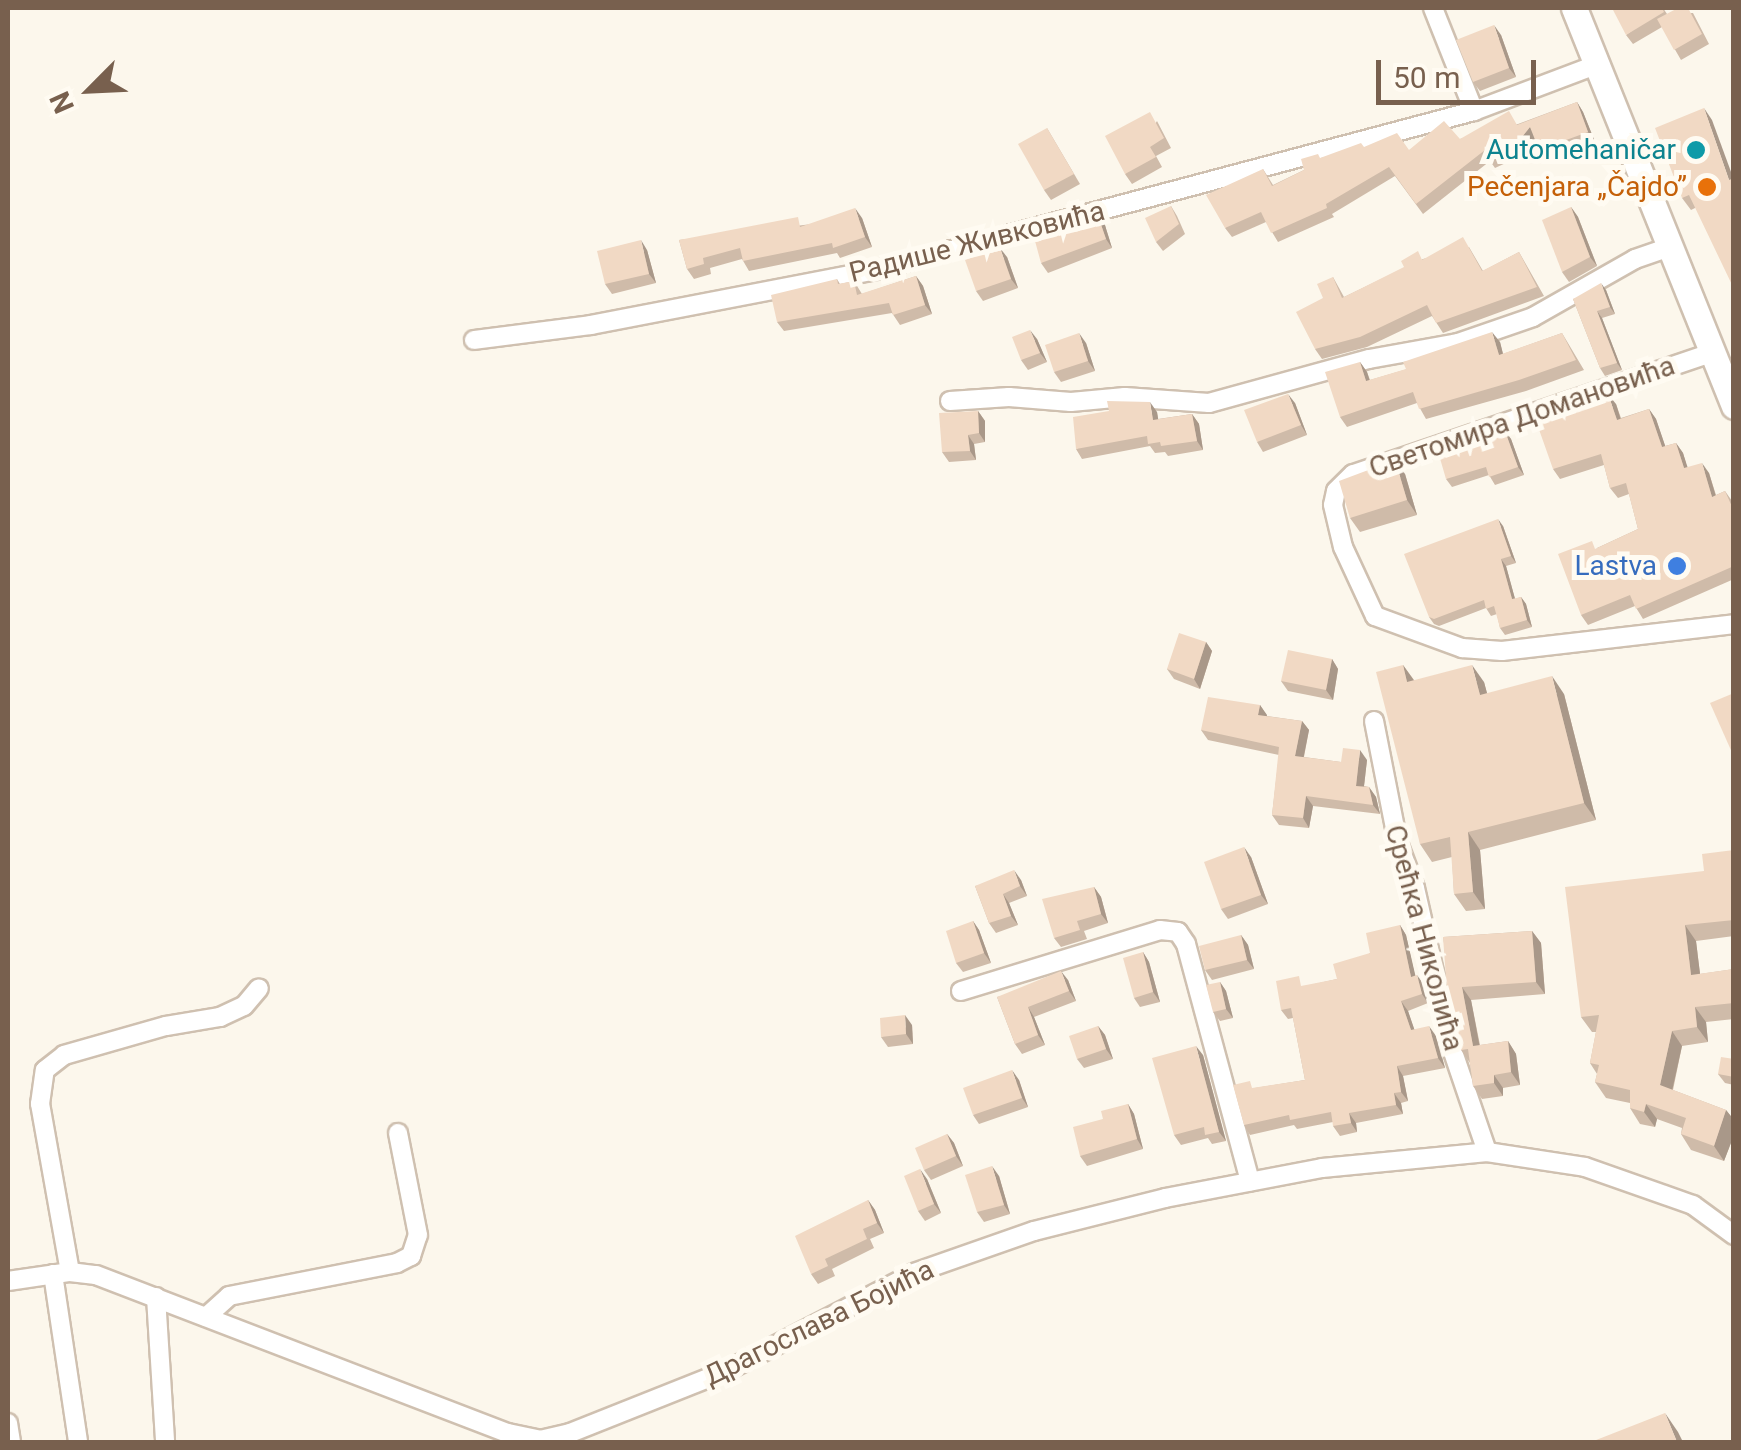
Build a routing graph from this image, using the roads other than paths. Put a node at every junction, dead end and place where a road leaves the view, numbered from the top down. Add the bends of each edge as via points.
1 (1433, 8) edge
2 (1574, 8) edge
3 (1596, 65) junction
4 (1474, 112) junction
5 (1669, 247) junction
6 (474, 340) dead end
7 (1711, 353) junction
8 (950, 401) dead end
9 (1734, 406) edge
10 (1734, 624) edge
11 (1374, 721) dead end
12 (259, 988) dead end
13 (961, 991) dead end
14 (398, 1133) dead end
15 (1487, 1152) junction
16 (1250, 1182) junction
17 (1734, 1235) edge
18 (61, 1273) junction
19 (8, 1281) edge
20 (156, 1298) junction
21 (206, 1317) junction
22 (8, 1423) edge
23 (559, 1439) edge
24 (11, 1442) edge
25 (78, 1442) edge
26 (165, 1442) edge

1 - 4 street
2 - 3 main road
3 - 4 street, Радише Живковића
3 - 5 main road
4 - 6 street, Радише Живковића via 876,270 591,325
5 - 7 main road
5 - 8 street via 1533,317 1458,343 1368,359 1209,404 1125,398
7 - 9 main road
7 - 10 street, Светомира Домановића via 1353,474 1333,504 1342,548 1375,616 1462,648 1502,651
11 - 15 street, Срећка Николића via 1451,1046
12 - 18 street via 244,1006 220,1018 64,1055 45,1070 40,1104
13 - 16 street via 1160,930 1178,932
14 - 21 street via 418,1235 411,1256 229,1296
15 - 16 street, Драгослава Бојића
15 - 17 street, Драгослава Бојића via 1585,1168 1693,1205
16 - 23 street, Драгослава Бојића via 1034,1232 914,1273 728,1370
18 - 19 street, Драгослава Бојића
18 - 20 street, Драгослава Бојића via 96,1275
18 - 25 street
20 - 21 street, Драгослава Бојића
20 - 26 street
21 - 23 street, Драгослава Бојића via 508,1433
22 - 24 street

